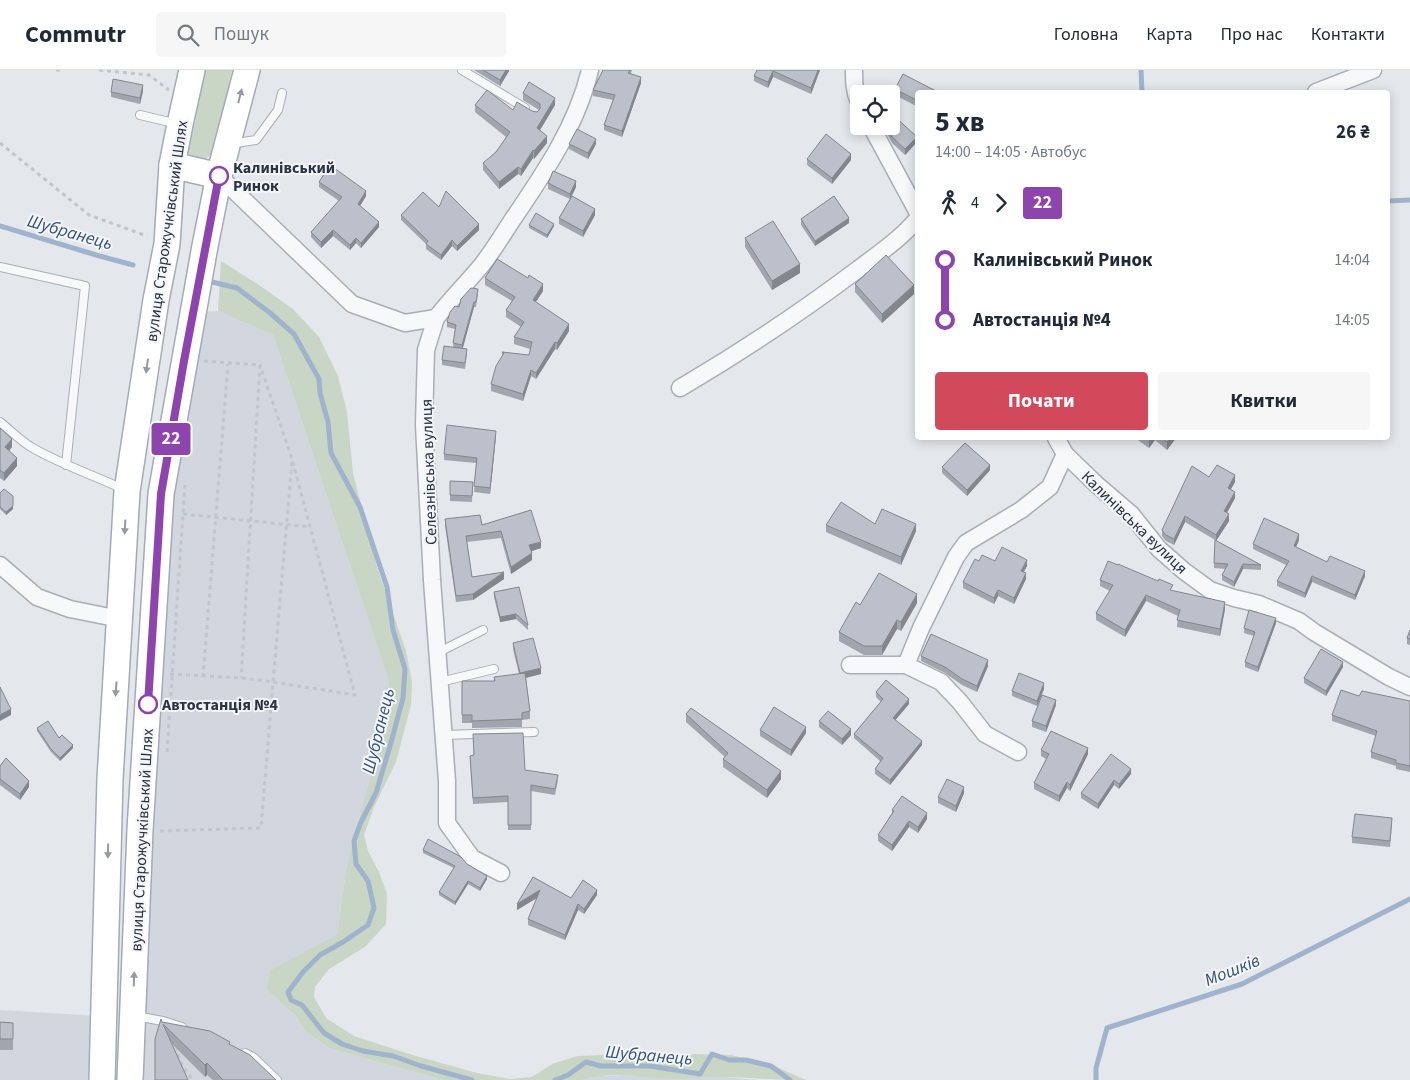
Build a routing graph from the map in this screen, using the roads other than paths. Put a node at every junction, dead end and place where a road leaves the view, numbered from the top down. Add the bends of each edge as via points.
1 (192, 70) edge
2 (247, 70) edge
3 (462, 70) edge
4 (590, 70) edge
5 (854, 70) edge
6 (1373, 70) edge
7 (854, 85) edge
8 (1321, 90) edge
9 (282, 93) dead end
10 (182, 113) junction
11 (535, 114) edge
12 (140, 115) dead end
13 (876, 135) edge
14 (228, 145) junction
15 (172, 165) junction
16 (219, 176) junction
17 (915, 207) edge
18 (915, 222) edge
19 (0, 267) edge
20 (436, 318) junction
21 (680, 388) dead end
22 (0, 422) edge
23 (1057, 440) edge
24 (1065, 454) junction
25 (66, 465) junction
26 (128, 491) junction
27 (168, 507) junction
28 (0, 565) edge
29 (120, 619) junction
30 (483, 630) dead end
31 (437, 653) junction
32 (850, 665) dead end
33 (906, 665) junction
34 (494, 669) dead end
35 (440, 682) junction
36 (1410, 687) edge
37 (534, 732) dead end
38 (444, 735) junction
39 (1018, 752) dead end
40 (501, 873) dead end
41 (133, 1015) junction
42 (192, 1030) edge
43 (238, 1050) edge
44 (102, 1080) edge
45 (130, 1080) edge
46 (277, 1080) edge

1 - 10 main road, вулиця Старожучківський Шлях
14 -> 2 main road, вулиця Старожучківський Шлях
3 - 11 lane
4 - 20 street via 572,125 543,176 481,265
5 - 7 street
6 - 8 street
9 - 14 lane via 278,110 256,140
10 - 12 lane
10 - 15 main road, вулиця Старожучківський Шлях
13 - 17 street
14 - 16 main road, вулиця Старожучківський Шлях
15 - 16 main road
15 -> 26 main road, вулиця Старожучківський Шлях via 167,244
16 - 20 street via 352,304 406,323
16 - 27 main road, вулиця Старожучківський Шлях via 184,361
18 - 21 street via 907,232 840,283 732,358
19 - 25 lane via 84,286
20 - 31 street, Селезнівська вулиця via 426,350 424,426
22 - 25 lane via 29,446
23 - 24 street, Калинівська вулиця
24 - 33 street via 1050,487 966,543 921,628
24 - 36 street, Калинівська вулиця via 1131,514 1158,549 1210,590 1259,604 1299,621
25 - 26 lane
26 - 27 main road
26 -> 29 main road, вулиця Старожучківський Шлях
41 -> 27 main road, вулиця Старожучківський Шлях via 155,828
28 - 29 street via 37,598 70,609
29 -> 44 main road, вулиця Старожучківський Шлях via 110,779
30 - 31 lane
31 - 35 street, Селезнівська вулиця
32 - 33 street
33 - 39 street via 941,682 985,734
34 - 35 lane
35 - 38 street, Селезнівська вулиця
37 - 38 lane
38 - 40 street, Селезнівська вулиця via 447,823 472,858
41 - 42 lane
41 - 45 main road, вулиця Старожучківський Шлях
43 - 46 lane via 253,1058

